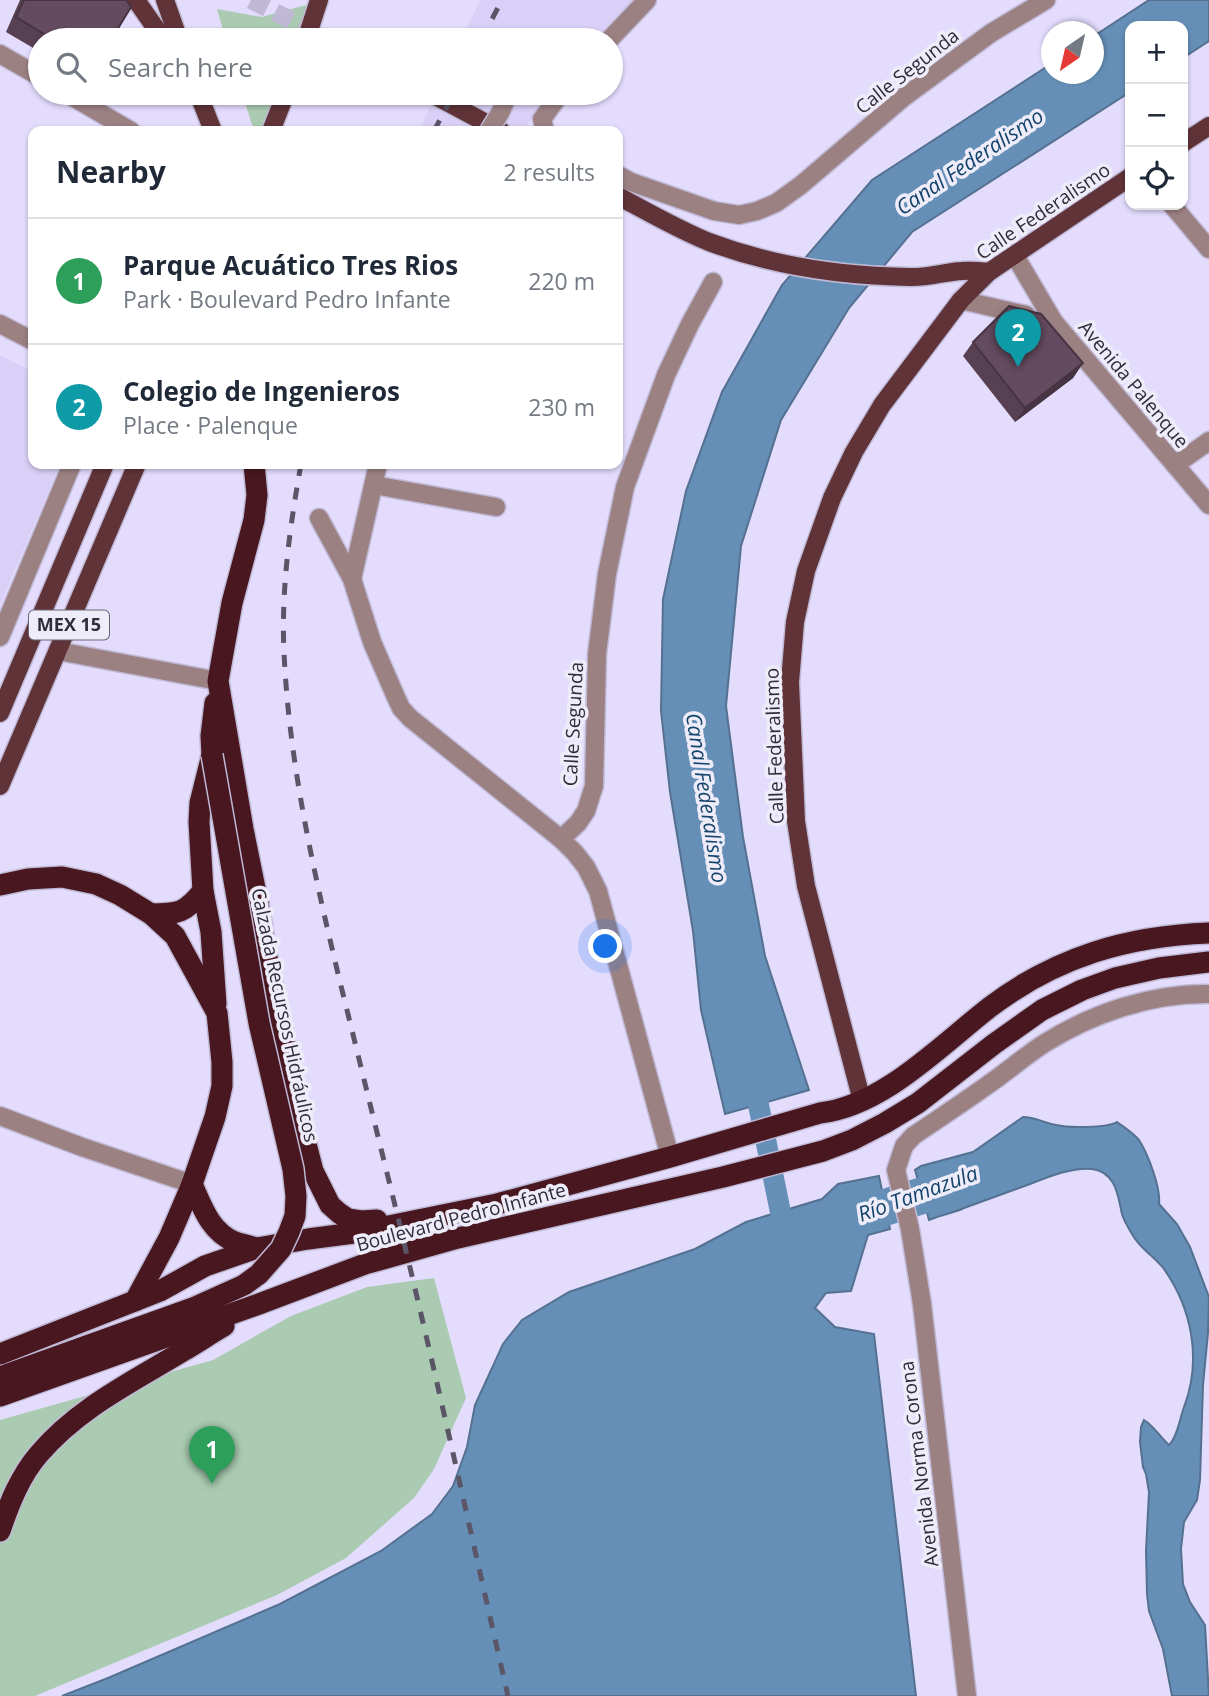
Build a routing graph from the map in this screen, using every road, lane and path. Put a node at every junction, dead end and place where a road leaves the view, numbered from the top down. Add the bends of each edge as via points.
1 (136, 0) edge
2 (165, 0) edge
3 (319, 0) edge
4 (647, 0) edge
5 (1046, 0) edge
6 (156, 28) edge
7 (176, 28) edge
8 (310, 28) edge
9 (620, 28) edge
10 (0, 54) edge
11 (28, 70) edge
12 (87, 105) edge
13 (203, 105) edge
14 (281, 105) edge
15 (453, 105) edge
16 (504, 105) edge
17 (552, 105) edge
18 (122, 126) edge
19 (211, 126) edge
20 (273, 126) edge
21 (492, 126) edge
22 (493, 126) edge
23 (544, 126) edge
24 (1209, 126) edge
25 (1188, 140) edge
26 (623, 177) edge
27 (1125, 180) edge
28 (623, 199) edge
29 (1176, 210) edge
30 (1209, 249) edge
31 (1015, 256) junction
32 (989, 272) junction
33 (713, 282) dead end
34 (961, 300) junction
35 (1054, 321) junction
36 (0, 324) edge
37 (28, 338) edge
38 (1209, 441) edge
39 (1175, 465) junction
40 (70, 469) edge
41 (101, 469) edge
42 (135, 469) edge
43 (254, 469) edge
44 (378, 469) edge
45 (374, 485) junction
46 (1209, 505) edge
47 (496, 507) dead end
48 (319, 519) dead end
49 (352, 579) junction
50 (0, 637) edge
51 (58, 651) junction
52 (218, 681) junction
53 (0, 713) edge
54 (212, 746) junction
55 (0, 786) edge
56 (561, 839) junction
57 (0, 885) edge
58 (203, 891) junction
59 (151, 914) junction
60 (1209, 933) edge
61 (1209, 962) edge
62 (1209, 994) edge
63 (217, 1013) junction
64 (862, 1101) junction
65 (0, 1116) edge
66 (670, 1157) junction
67 (192, 1184) junction
68 (497, 1204) junction
69 (257, 1248) junction
70 (135, 1301) junction
71 (259, 1304) junction
72 (0, 1354) edge
73 (0, 1377) edge
74 (0, 1396) edge
75 (0, 1531) edge
76 (967, 1696) edge

1 - 6 main road
2 - 7 main road
3 - 8 main road
4 - 9 street
5 - 26 street, Calle Segunda via 991,33 904,97 800,185 757,211 739,215 714,211
10 - 11 street
12 - 18 street
13 - 19 main road
14 - 20 main road
15 - 22 main road
16 - 21 street, bridge
17 - 23 street via 542,119
24 - 25 main road
27 - 31 main road, Calle Federalismo
28 - 32 main road via 708,241 788,265 858,276 914,278
29 - 30 street
31 - 32 main road, Calle Federalismo
31 - 35 street, Avenida Palenque
32 - 34 main road, Calle Federalismo
33 - 56 street, Calle Segunda via 666,375 625,487 597,654 594,786 578,824
34 - 35 street
34 - 64 main road, Calle Federalismo via 882,405 854,452 806,570 795,622 790,682 796,821 806,886
35 - 39 street, Avenida Palenque
36 - 37 street
38 - 39 street
39 - 46 street, Avenida Palenque
40 - 50 street
41 - 53 main road, MEX 15
42 - 51 main road, MEX 15
43 - 52 highway, Calzada Recursos Hidráulicos via 254,520
44 - 45 street
45 - 47 street
45 - 49 street
48 - 49 street
49 - 56 street via 372,642 401,708
51 - 52 street
51 - 55 main road, MEX 15
52 - 54 highway, Calzada Recursos Hidráulicos
52 - 68 highway, Calzada Recursos Hidráulicos via 302,1128 313,1171 330,1205 348,1219 361,1221
54 - 58 highway via 200,803
54 - 73 highway, Calzada Recursos Hidráulicos, bridge via 259,1023 293,1169 295,1216 281,1249 244,1285 193,1308
56 - 66 street via 586,867 598,891
57 - 59 highway via 62,877 96,884
58 - 59 highway via 185,910
58 - 63 highway
59 - 63 highway via 175,936
60 - 64 highway, Boulevard Pedro Infante via 1128,942 1042,974 992,1005 892,1085
61 - 71 highway, Boulevard Pedro Infante via 1159,968 1082,990 1042,1010 918,1103 823,1151 458,1238 365,1264
62 - 76 street, Avenida Norma Corona via 1150,1000 1080,1025 1045,1043 904,1146 896,1170 922,1304
63 - 67 highway via 222,1086
64 - 66 highway, Boulevard Pedro Infante
65 - 67 street
66 - 68 highway, Boulevard Pedro Infante
67 - 69 highway via 212,1226 223,1236
67 - 70 highway
68 - 69 highway, Boulevard Pedro Infante
69 - 70 highway, Boulevard Pedro Infante via 205,1266
70 - 72 highway, Boulevard Pedro Infante
71 - 74 highway, Boulevard Pedro Infante
71 - 75 highway via 129,1381 72,1421 37,1456

